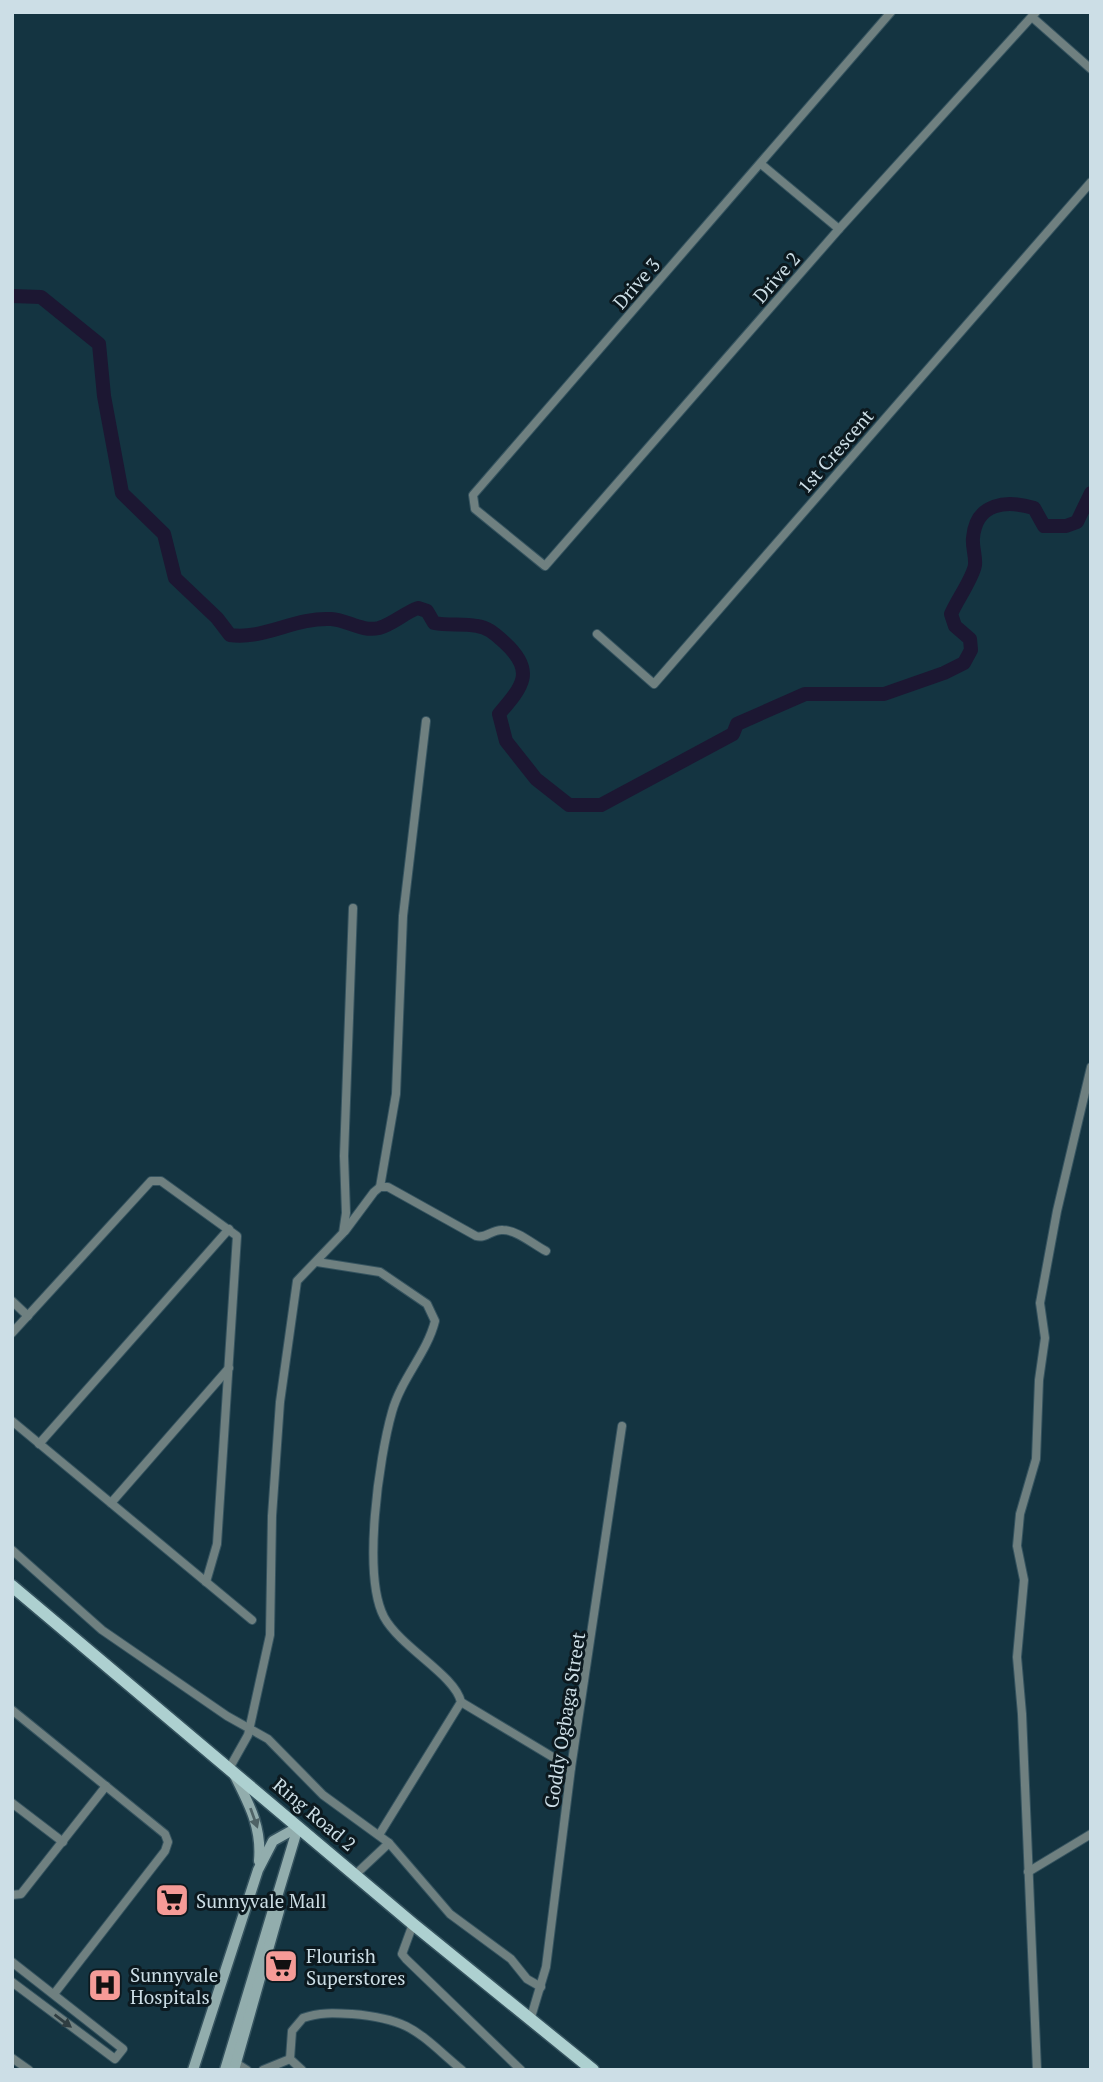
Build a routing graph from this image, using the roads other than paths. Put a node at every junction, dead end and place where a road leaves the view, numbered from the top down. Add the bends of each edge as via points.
1 (891, 12) edge
2 (1034, 14) edge
3 (1091, 69) edge
4 (761, 164) junction
5 (1091, 182) edge
6 (839, 229) junction
7 (545, 566) joint
8 (597, 634) dead end
9 (426, 721) dead end
10 (353, 908) dead end
11 (1091, 1067) edge
12 (380, 1187) junction
13 (229, 1229) junction
14 (343, 1233) junction
15 (546, 1251) dead end
16 (317, 1262) junction
17 (12, 1301) edge
18 (28, 1316) junction
19 (12, 1333) edge
20 (229, 1368) junction
21 (12, 1421) edge
22 (622, 1426) dead end
23 (39, 1444) junction
24 (111, 1503) junction
25 (12, 1550) edge
26 (206, 1582) junction
27 (12, 1586) edge
28 (252, 1620) dead end
29 (461, 1702) junction
30 (12, 1710) edge
31 (249, 1729) junction
32 (231, 1768) junction
33 (571, 1768) junction
34 (106, 1786) junction
35 (12, 1803) edge
36 (301, 1829) junction
37 (1091, 1833) edge
38 (379, 1835) junction
39 (63, 1842) junction
40 (389, 1843) junction
41 (258, 1871) junction
42 (1028, 1872) junction
43 (356, 1874) junction
44 (12, 1895) edge
45 (413, 1924) junction
46 (12, 1962) edge
47 (12, 1982) edge
48 (541, 1987) junction
49 (54, 1994) junction
50 (531, 2017) junction
51 (12, 2058) edge
52 (290, 2059) junction
53 (235, 2066) edge
54 (29, 2070) edge
55 (193, 2070) edge
56 (225, 2070) edge
57 (247, 2070) edge
58 (263, 2070) edge
59 (302, 2070) edge
60 (462, 2070) edge
61 (521, 2070) edge
62 (593, 2070) edge
63 (1037, 2070) edge

1 - 4 street, Drive 3
2 - 3 street
2 - 6 street, Drive 2
4 - 6 street
4 - 7 street, Drive 3 via 473,495 475,509
5 - 8 street, 1st Crescent via 653,684
6 - 7 street, Drive 2
9 - 12 street via 403,916 396,1094
10 - 14 street
11 - 42 street via 1040,1303 1045,1338 1036,1459 1020,1514 1017,1546 1024,1580 1017,1657
12 - 14 street
12 - 15 street via 388,1187 476,1236 483,1238 501,1229
13 - 18 street via 161,1181 151,1181
13 - 20 street via 237,1236 237,1244
13 - 23 street
14 - 16 street
16 - 29 street via 380,1272 433,1311 432,1332 393,1410 374,1532 373,1569 383,1614 396,1637 454,1686
16 - 31 street via 298,1281 282,1389 272,1516 270,1635
17 - 18 street
18 - 19 street
20 - 24 street
20 - 26 street via 217,1544
21 - 23 street
22 - 33 street, Goddy Ogbaga Street
23 - 24 street
24 - 26 street
25 - 31 street via 102,1630
26 - 28 street
27 - 32 main road, Ring Road 2
29 - 33 street
29 - 38 street
30 - 34 street
31 - 32 street
31 - 38 street via 268,1739 341,1810
32 - 36 main road, Ring Road 2
32 -> 41 street via 256,1818 261,1840
33 - 48 street, Goddy Ogbaga Street
34 - 39 street
34 - 49 street via 165,1834 168,1842
35 - 39 street
36 - 41 street via 273,1841
36 - 43 main road, Ring Road 2
36 - 53 street
36 - 56 street
37 - 42 street
38 - 40 street
39 - 44 street via 22,1894
40 - 43 street
40 - 48 street via 450,1914
41 - 55 street
42 - 63 street
43 - 45 main road, Ring Road 2
45 - 50 main road, Ring Road 2
45 - 61 street via 402,1954
46 - 49 street
47 -> 49 street via 114,2059 123,2049
48 - 50 street, Goddy Ogbaga Street
50 - 62 main road, Ring Road 2
51 - 54 street
52 - 58 street
52 - 59 street
52 - 60 street via 290,2041 298,2023 312,2015 334,2013 403,2022
53 - 57 street

